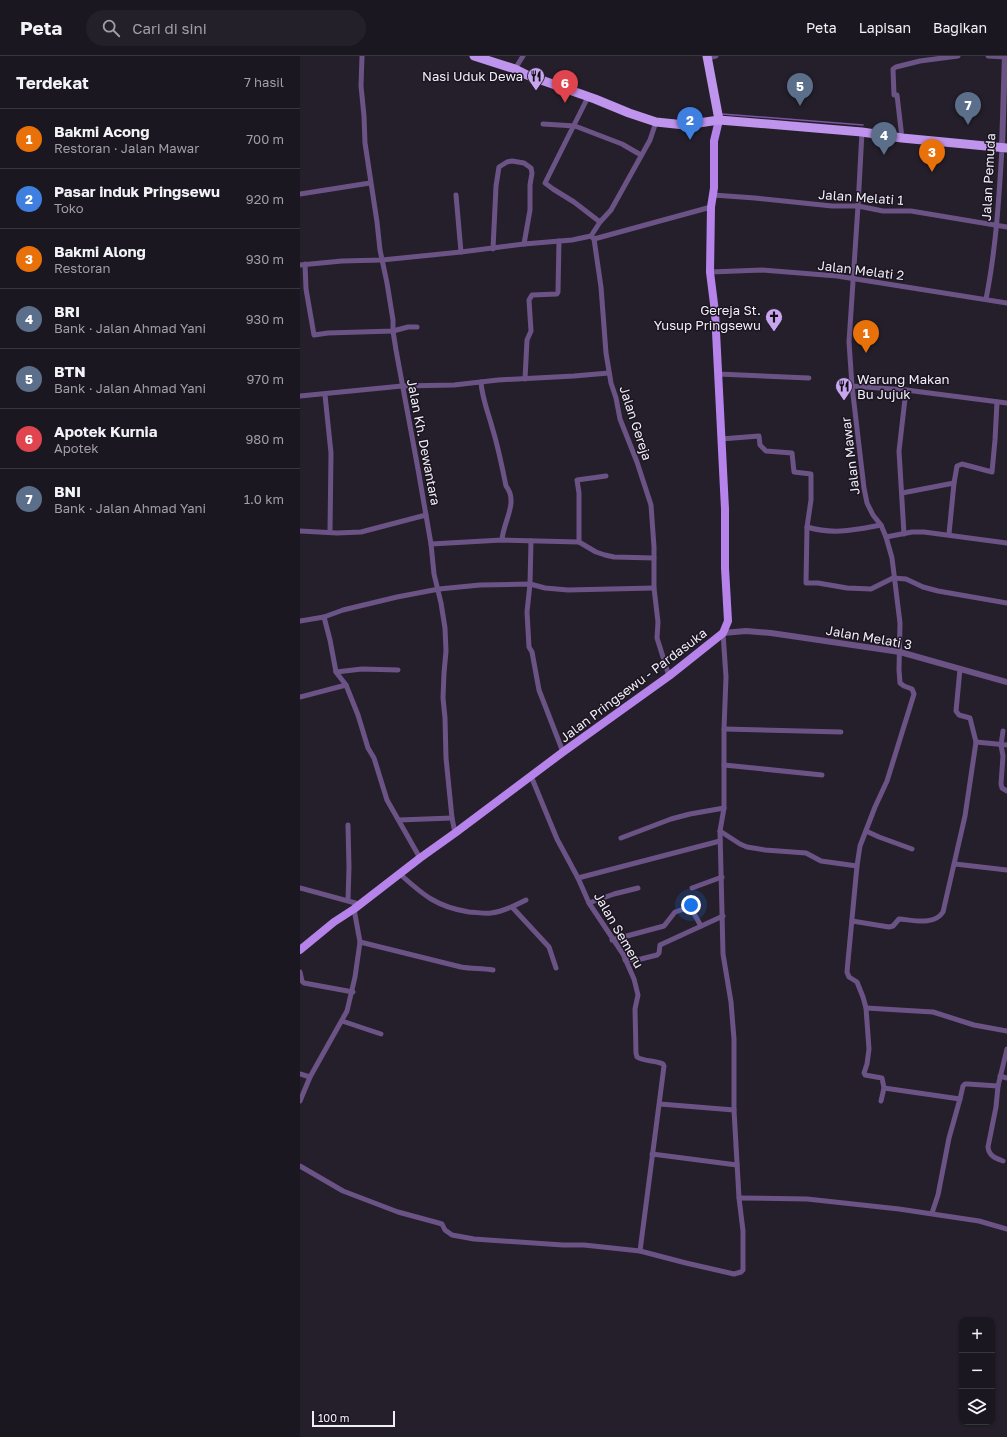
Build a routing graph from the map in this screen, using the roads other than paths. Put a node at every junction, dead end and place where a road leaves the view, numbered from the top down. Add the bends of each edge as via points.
1 (362, 56) edge
2 (474, 56) edge
3 (523, 56) edge
4 (958, 56) edge
5 (988, 56) edge
6 (1005, 56) edge
7 (710, 57) edge
8 (515, 69) junction
9 (588, 97) junction
10 (719, 120) junction
11 (656, 122) junction
12 (543, 124) dead end
13 (575, 126) junction
14 (862, 132) junction
15 (902, 138) junction
16 (1004, 148) edge
17 (641, 155) junction
18 (370, 183) junction
19 (300, 194) edge
20 (456, 195) dead end
21 (713, 195) junction
22 (858, 206) junction
23 (711, 207) junction
24 (600, 222) junction
25 (996, 224) junction
26 (1007, 227) edge
27 (592, 238) junction
28 (559, 241) junction
29 (524, 244) junction
30 (493, 249) junction
31 (461, 252) junction
32 (382, 260) junction
33 (303, 265) edge
34 (710, 272) junction
35 (853, 279) junction
36 (986, 299) junction
37 (1007, 303) edge
38 (417, 327) dead end
39 (393, 330) junction
40 (609, 373) junction
41 (718, 374) junction
42 (809, 378) dead end
43 (525, 379) junction
44 (481, 382) junction
45 (402, 386) junction
46 (852, 386) junction
47 (906, 390) junction
48 (324, 395) junction
49 (300, 396) edge
50 (997, 402) junction
51 (1007, 403) edge
52 (721, 439) junction
53 (606, 476) dead end
54 (954, 483) junction
55 (902, 493) junction
56 (426, 515) junction
57 (881, 525) junction
58 (807, 527) junction
59 (300, 531) edge
60 (330, 532) junction
61 (904, 534) junction
62 (949, 534) junction
63 (886, 537) junction
64 (502, 540) junction
65 (531, 541) junction
66 (579, 542) junction
67 (1007, 543) edge
68 (431, 544) junction
69 (654, 558) junction
70 (894, 578) junction
71 (530, 584) junction
72 (654, 588) junction
73 (438, 589) junction
74 (1007, 603) edge
75 (324, 617) junction
76 (300, 621) edge
77 (723, 633) junction
78 (900, 652) junction
79 (960, 669) junction
80 (398, 670) dead end
81 (336, 672) junction
82 (669, 676) junction
83 (1007, 682) edge
84 (346, 685) junction
85 (300, 697) edge
86 (724, 729) junction
87 (1003, 731) dead end
88 (841, 732) dead end
89 (976, 742) junction
90 (1001, 745) junction
91 (1007, 745) edge
92 (563, 752) junction
93 (724, 765) junction
94 (822, 775) dead end
95 (531, 776) junction
96 (1007, 791) edge
97 (724, 808) junction
98 (452, 818) junction
99 (399, 820) junction
100 (348, 825) dead end
101 (866, 831) junction
102 (720, 832) junction
103 (455, 833) junction
104 (621, 838) dead end
105 (720, 841) junction
106 (912, 849) dead end
107 (420, 858) junction
108 (955, 864) junction
109 (857, 866) junction
110 (1007, 870) edge
111 (400, 874) junction
112 (722, 877) junction
113 (578, 878) junction
114 (300, 888) edge
115 (638, 888) dead end
116 (692, 888) dead end
117 (348, 900) junction
118 (526, 900) dead end
119 (589, 903) junction
120 (356, 907) junction
121 (512, 907) junction
122 (723, 916) junction
123 (852, 921) junction
124 (701, 926) junction
125 (612, 940) junction
126 (360, 942) junction
127 (300, 950) edge
128 (625, 960) junction
129 (556, 968) dead end
130 (493, 970) dead end
131 (300, 972) edge
132 (352, 992) junction
133 (866, 1008) junction
134 (342, 1021) junction
135 (1007, 1031) edge
136 (381, 1034) dead end
137 (1007, 1049) edge
138 (300, 1074) edge
139 (1000, 1076) junction
140 (310, 1077) junction
141 (1007, 1078) edge
142 (998, 1086) junction
143 (884, 1088) junction
144 (960, 1099) junction
145 (300, 1101) edge
146 (882, 1101) dead end
147 (660, 1104) junction
148 (734, 1110) junction
149 (652, 1154) junction
150 (1003, 1161) dead end
151 (737, 1165) junction
152 (300, 1166) edge
153 (739, 1198) junction
154 (932, 1213) junction
155 (1007, 1229) edge
156 (640, 1251) junction

1 - 18 street, Jalan Kh. Dewantara via 361,86
2 - 8 highway
3 - 8 street
4 - 15 street via 896,66 892,72
5 - 6 street
6 - 16 street, Jalan Pemuda
7 - 10 highway
8 - 9 highway
9 - 11 highway
9 - 13 street
10 - 11 highway via 685,125
10 - 14 highway
10 - 21 main road, Jalan Pringsewu - Pardasuka via 714,141
11 - 17 street
12 - 13 street
13 - 17 street via 622,144
13 - 24 street via 545,183
14 - 15 highway
14 - 22 street, Jalan Mawar
15 - 16 highway
16 - 25 street, Jalan Pemuda
17 - 24 street via 611,210
18 - 19 street
18 - 32 street, Jalan Kh. Dewantara
20 - 31 street
21 - 22 street, Jalan Melati 1
21 - 23 main road, Jalan Pringsewu - Pardasuka
22 - 25 street, Jalan Melati 1
22 - 35 street, Jalan Mawar
23 - 27 street
23 - 34 main road, Jalan Pringsewu - Pardasuka
24 - 27 street
25 - 26 street, Jalan Melati 1
25 - 36 street, Jalan Pemuda
27 - 28 street
27 - 40 street, Jalan Gereja via 601,287
28 - 29 street
28 - 43 street via 557,294 532,295 529,300 531,331
29 - 30 street
29 - 30 street via 530,210 532,173 524,163 512,161 499,167
30 - 31 street
31 - 32 street
32 - 33 street
32 - 39 street, Jalan Kh. Dewantara
33 - 39 street via 314,335
34 - 35 street, Jalan Melati 2 via 762,270
34 - 41 main road, Jalan Pringsewu - Pardasuka
35 - 36 street, Jalan Melati 2
35 - 46 street, Jalan Mawar via 849,342
36 - 37 street, Jalan Melati 2
38 - 39 street
39 - 45 street, Jalan Kh. Dewantara
40 - 43 street
40 - 69 street, Jalan Gereja via 620,419 651,505
41 - 42 street
41 - 52 main road, Jalan Pringsewu - Pardasuka
43 - 44 street
44 - 45 street
44 - 64 street via 486,412 499,449 506,486 511,497
45 - 48 street
45 - 56 street, Jalan Kh. Dewantara
46 - 47 street
46 - 57 street, Jalan Mawar via 865,496 873,515
47 - 50 street
47 - 55 street via 899,451
48 - 49 street
48 - 60 street via 331,453
50 - 51 street
50 - 54 street via 992,472 962,464 957,466
52 - 58 street via 759,436 760,445 766,451 792,453 794,472 811,474
52 - 77 main road, Jalan Pringsewu - Pardasuka via 728,621
53 - 66 street via 576,480 579,493
54 - 55 street
54 - 62 street
55 - 61 street
56 - 60 street via 361,532
56 - 68 street, Jalan Kh. Dewantara
57 - 58 street via 838,532
57 - 63 street, Jalan Mawar
58 - 70 street via 806,583 871,589
59 - 60 street
61 - 62 street
61 - 63 street
62 - 67 street
63 - 70 street, Jalan Mawar
64 - 65 street
64 - 68 street
65 - 66 street
65 - 71 street
66 - 69 street via 596,552 610,556
68 - 73 street, Jalan Kh. Dewantara
69 - 72 street, Jalan Gereja
70 - 74 street via 906,579 938,591
70 - 78 street, Jalan Mawar via 900,623
71 - 72 street via 568,590
71 - 73 street
71 - 92 street via 527,612 529,647 539,690
72 - 82 street, Jalan Gereja via 657,638
73 - 75 street via 343,610
73 - 98 street, Jalan Kh. Dewantara via 446,640 443,698
75 - 76 street
75 - 81 street
77 - 78 street, Jalan Melati 3 via 771,633
77 - 82 main road, Jalan Pringsewu - Pardasuka
77 - 86 street via 726,678
78 - 79 street, Jalan Melati 3
78 - 101 street, Jalan Mawar via 900,683 912,689 914,694 887,781
79 - 83 street, Jalan Melati 3
79 - 89 street via 956,712 970,718
80 - 81 street via 362,669
81 - 84 street
82 - 92 main road, Jalan Pringsewu - Pardasuka
84 - 85 street
84 - 99 street via 387,800
86 - 88 street
86 - 93 street
87 - 90 street
89 - 90 street
89 - 108 street
90 - 91 street
90 - 96 street via 1002,788
92 - 95 main road, Jalan Pringsewu - Pardasuka
93 - 94 street
93 - 97 street
95 - 103 main road, Jalan Pringsewu - Pardasuka
95 - 113 street, Jalan Semeru via 557,839
97 - 102 street
97 - 104 street via 671,819
98 - 99 street
98 - 103 street, Jalan Kh. Dewantara
99 - 107 street
100 - 117 street
101 - 106 street
101 - 109 street via 860,846
102 - 105 street
102 - 109 street via 747,847 806,853 822,861
103 - 107 main road, Jalan Pringsewu - Pardasuka
105 - 112 street
105 - 113 street
107 - 111 main road, Jalan Pringsewu - Pardasuka
108 - 110 street
108 - 123 street via 940,916 929,921 899,919 892,926 886,927
109 - 123 street
111 - 120 main road, Jalan Pringsewu - Pardasuka
111 - 121 street via 436,903 457,910 492,913
112 - 116 street
112 - 122 street
113 - 119 street, Jalan Semeru
114 - 117 street
115 - 119 street
117 - 120 street
118 - 121 street
119 - 125 street, Jalan Semeru
120 - 126 street
120 - 127 main road, Jalan Pringsewu - Pardasuka
121 - 129 street via 549,947
122 - 124 street
122 - 148 street via 723,954 734,1039
123 - 133 street via 847,972 849,977 857,982
124 - 125 street via 690,908 682,908 675,912 664,926
124 - 128 street via 660,945 657,955
125 - 128 street, Jalan Semeru
126 - 130 street via 461,967
126 - 132 street
128 - 147 street, Jalan Semeru via 638,995 635,1009 637,1057 664,1064
131 - 132 street via 304,983
132 - 134 street
133 - 135 street via 933,1012 974,1025
133 - 143 street via 869,1049 864,1073 882,1078
134 - 136 street
134 - 140 street
137 - 139 street
138 - 140 street
139 - 141 street
139 - 142 street
140 - 145 street
142 - 144 street via 965,1084 962,1086
142 - 150 street via 988,1147 989,1153 995,1159
143 - 144 street
143 - 146 street
144 - 154 street
147 - 148 street
147 - 149 street, Jalan Semeru
148 - 151 street
149 - 151 street
149 - 156 street, Jalan Semeru
151 - 153 street
152 - 156 street via 343,1191 398,1212 442,1224 452,1235 474,1239
153 - 154 street via 807,1200
153 - 156 street via 743,1231 741,1272 734,1274
154 - 155 street

